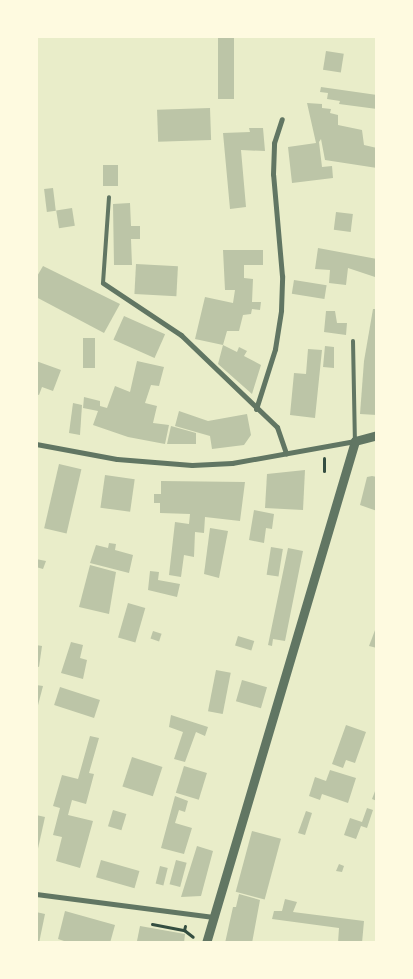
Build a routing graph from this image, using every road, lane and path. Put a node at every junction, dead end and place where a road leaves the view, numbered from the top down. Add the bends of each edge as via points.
1 (282, 119) dead end
2 (109, 197) dead end
3 (103, 283) joint
4 (353, 342) dead end
5 (256, 409) junction
6 (377, 435) edge
7 (355, 441) junction
8 (36, 444) edge
9 (286, 453) junction
10 (36, 894) edge
11 (212, 917) junction
12 (206, 943) edge

1 - 5 street via 274,143 273,174 282,276 281,310 276,349
2 - 3 lane
3 - 5 street via 167,323
4 - 7 lane
5 - 9 street via 277,427
6 - 7 street
7 - 9 street
7 - 11 street
8 - 9 street via 160,464 232,463
10 - 11 street
11 - 12 street

